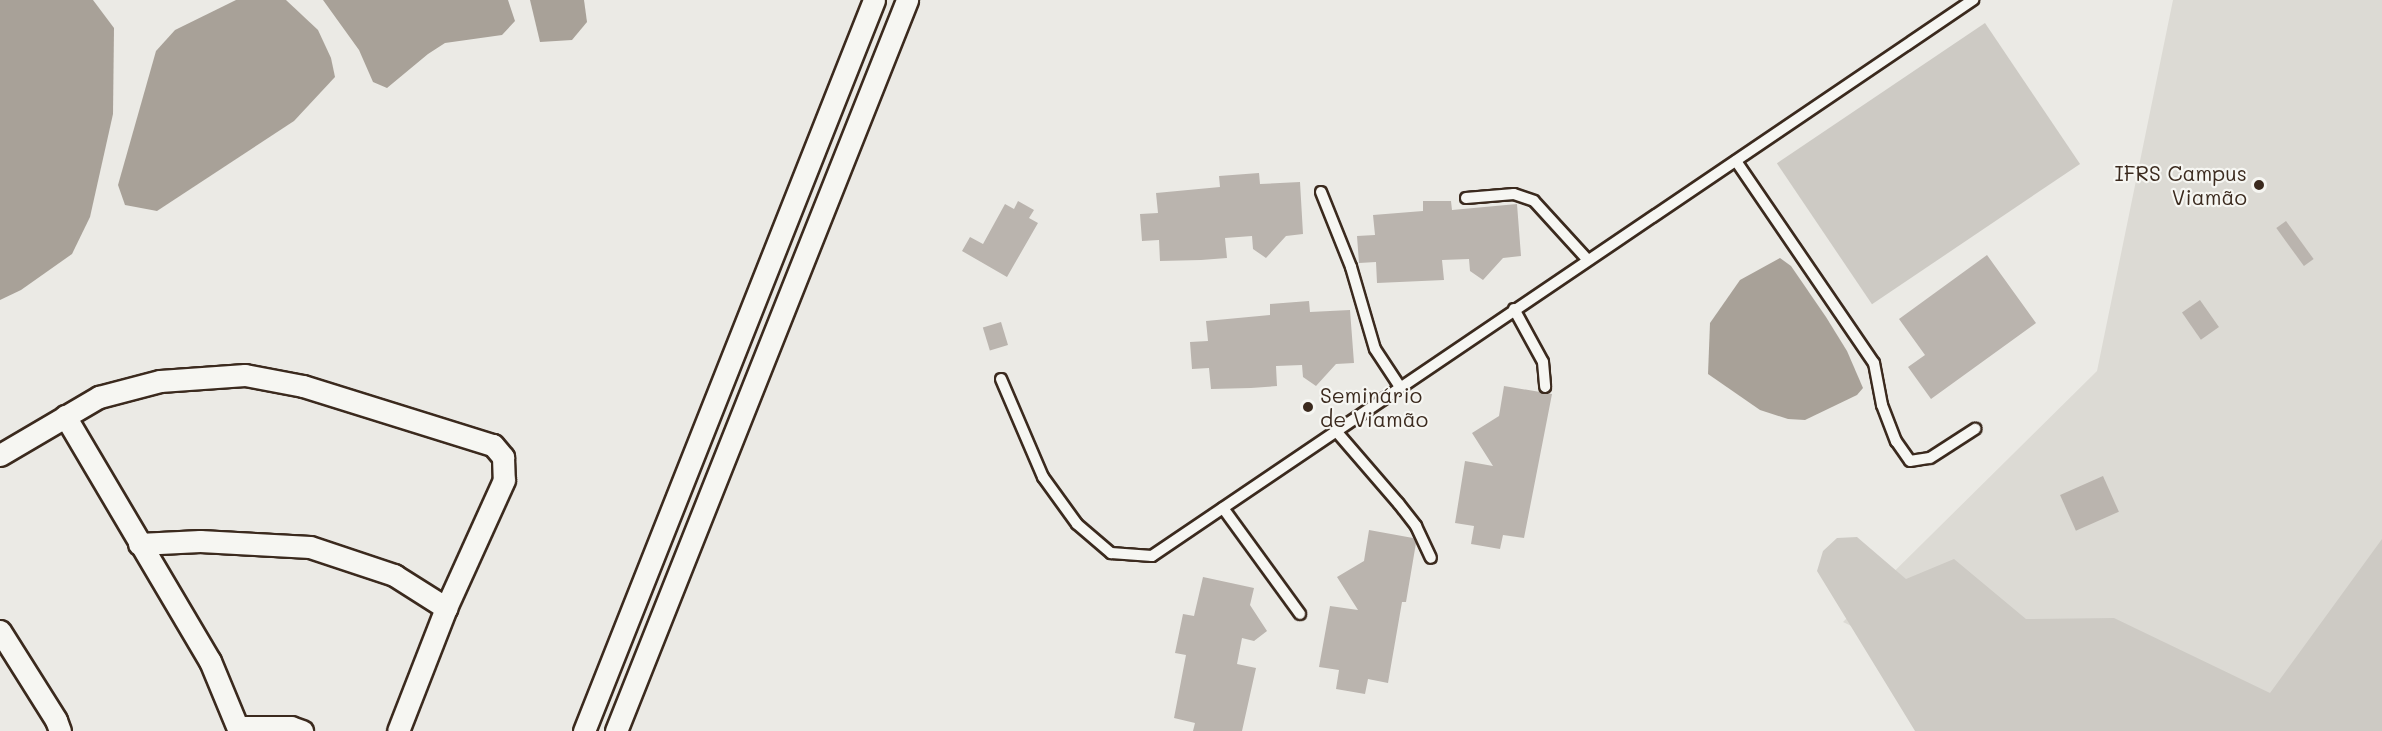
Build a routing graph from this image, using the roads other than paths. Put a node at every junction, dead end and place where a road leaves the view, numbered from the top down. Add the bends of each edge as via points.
1 (874, 0) edge
2 (907, 0) edge
3 (1973, 0) edge
4 (839, 89) junction
5 (868, 99) junction
6 (1736, 161) junction
7 (1321, 192) dead end
8 (1466, 198) dead end
9 (1587, 259) junction
10 (1514, 309) junction
11 (1001, 379) dead end
12 (1400, 387) junction
13 (1545, 387) dead end
14 (65, 416) junction
15 (1975, 429) dead end
16 (1336, 431) junction
17 (0, 455) edge
18 (1222, 508) junction
19 (139, 544) junction
20 (1431, 558) dead end
21 (651, 560) junction
22 (680, 571) junction
23 (446, 608) junction
24 (1300, 614) dead end
25 (0, 631) edge
26 (239, 729) edge
27 (60, 731) edge
28 (302, 731) edge
29 (398, 731) edge
30 (584, 731) edge
31 (616, 731) edge

1 - 4 street
2 - 5 street
3 - 6 lane
4 - 5 street
4 - 21 street
5 - 22 street
6 - 9 lane
6 - 15 lane via 1874,363 1882,405 1896,441 1910,461 1930,458
7 - 12 lane via 1351,267 1375,349
8 - 9 lane via 1514,194 1534,201
9 - 10 lane
10 - 12 lane
10 - 13 lane via 1543,362
11 - 18 lane via 1043,477 1077,524 1111,553 1152,556
12 - 16 lane
14 - 17 street
14 - 19 street
14 - 23 street via 99,397 160,381 245,375 303,386 492,445 503,458 504,480
16 - 18 lane
16 - 20 lane via 1416,526
18 - 24 lane
19 - 23 street via 200,541 310,547 394,575
19 - 26 street via 210,661
21 - 22 street
21 - 30 street
22 - 31 street
23 - 29 street
25 - 27 street
26 - 28 street via 291,727

